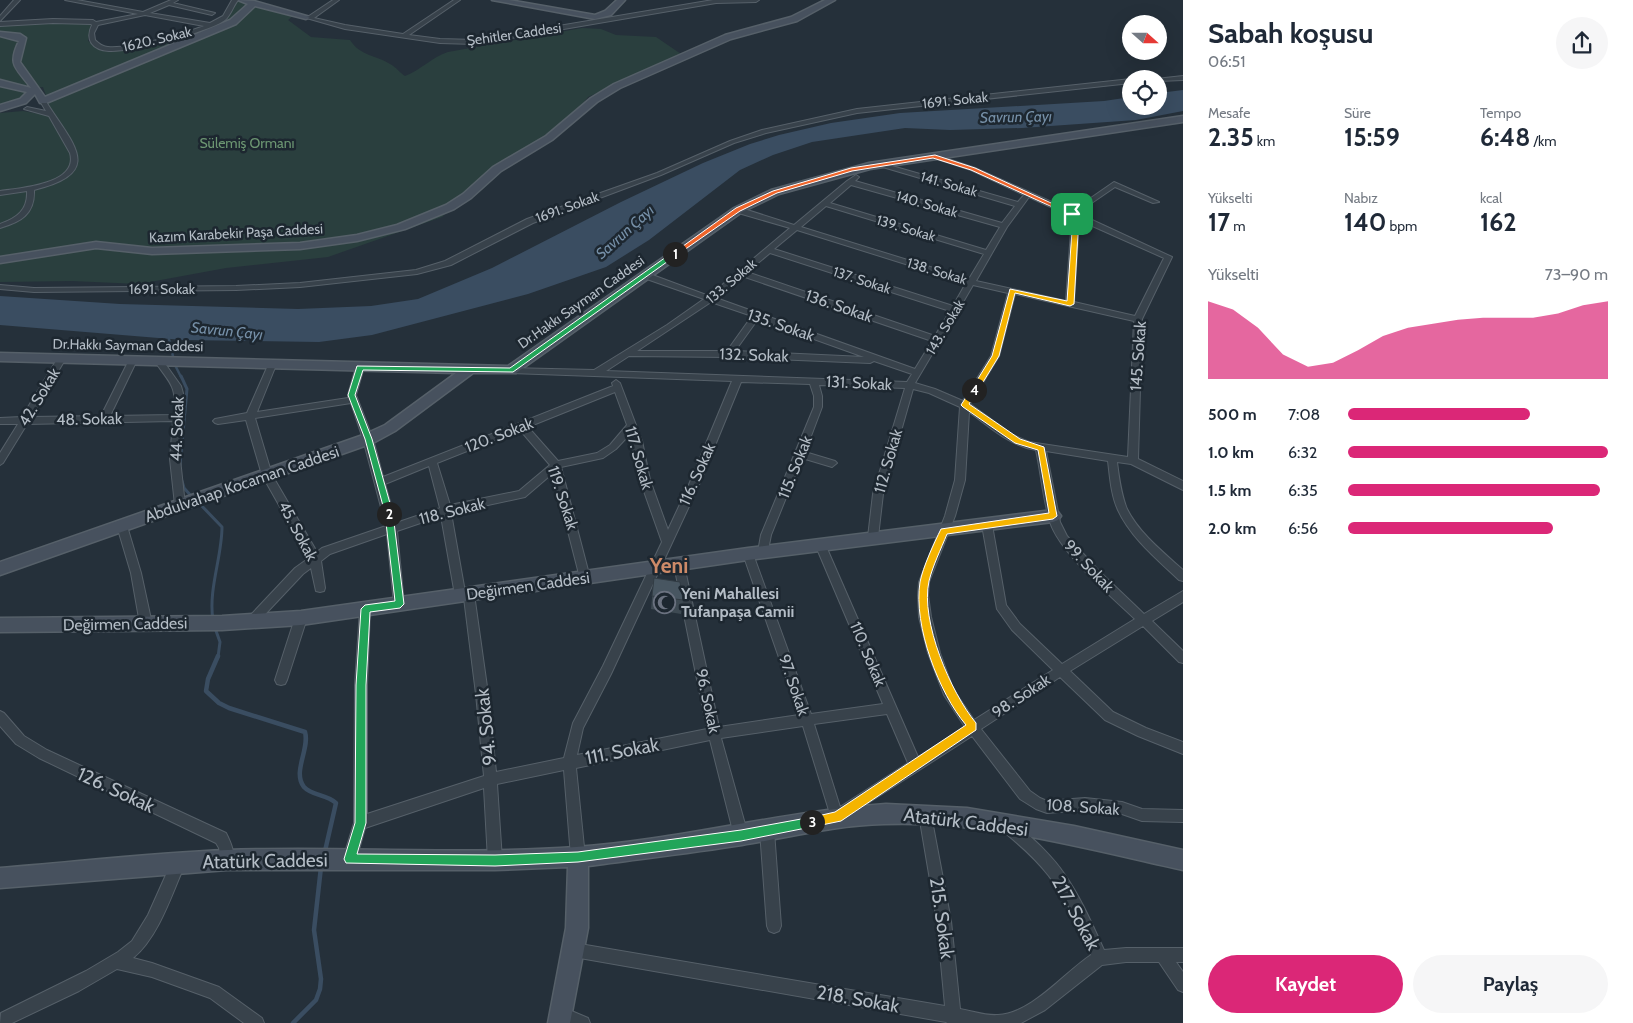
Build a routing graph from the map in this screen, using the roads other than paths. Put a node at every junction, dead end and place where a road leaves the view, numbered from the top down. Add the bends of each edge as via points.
1 (17, 0) edge
2 (68, 0) edge
3 (119, 0) edge
4 (175, 0) edge
5 (235, 0) edge
6 (336, 0) edge
7 (457, 0) edge
8 (496, 0) edge
9 (515, 0) edge
10 (614, 0) edge
11 (621, 0) edge
12 (678, 0) edge
13 (756, 0) edge
14 (831, 0) edge
15 (247, 1) edge
16 (720, 1) edge
17 (168, 3) junction
18 (106, 6) junction
19 (672, 7) junction
20 (212, 12) dead end
21 (146, 13) junction
22 (308, 17) junction
23 (0, 19) edge
24 (0, 24) edge
25 (96, 24) junction
26 (211, 25) junction
27 (0, 34) edge
28 (405, 35) junction
29 (1183, 78) edge
30 (1167, 79) edge
31 (0, 83) edge
32 (1122, 83) edge
33 (38, 94) junction
34 (25, 105) junction
35 (0, 108) edge
36 (0, 112) edge
37 (50, 114) junction
38 (1183, 119) edge
39 (933, 156) junction
40 (878, 164) junction
41 (856, 177) dead end
42 (849, 182) junction
43 (30, 189) junction
44 (0, 193) edge
45 (1028, 194) junction
46 (1155, 202) dead end
47 (824, 204) junction
48 (1020, 205) junction
49 (738, 210) junction
50 (1074, 215) junction
51 (0, 226) edge
52 (1004, 226) junction
53 (796, 227) junction
54 (768, 250) junction
55 (988, 253) junction
56 (0, 260) edge
57 (741, 273) junction
58 (644, 275) junction
59 (971, 282) junction
60 (0, 288) edge
61 (1012, 291) junction
62 (709, 300) junction
63 (1070, 304) junction
64 (956, 310) junction
65 (756, 316) junction
66 (1138, 319) junction
67 (938, 340) junction
68 (628, 354) junction
69 (729, 354) junction
70 (0, 356) edge
71 (62, 358) junction
72 (133, 360) junction
73 (158, 360) junction
74 (880, 360) junction
75 (272, 364) junction
76 (360, 368) junction
77 (469, 370) junction
78 (511, 370) junction
79 (596, 373) junction
80 (614, 373) junction
81 (917, 373) junction
82 (738, 378) junction
83 (813, 381) junction
84 (910, 385) junction
85 (617, 388) junction
86 (353, 400) junction
87 (965, 405) junction
88 (250, 417) junction
89 (179, 418) junction
90 (104, 419) junction
91 (0, 421) edge
92 (26, 421) junction
93 (218, 421) dead end
94 (631, 426) junction
95 (523, 427) junction
96 (368, 439) junction
97 (1041, 449) junction
98 (800, 454) junction
99 (1112, 456) junction
100 (0, 461) edge
101 (432, 461) junction
102 (1133, 461) junction
103 (832, 463) dead end
104 (556, 466) junction
105 (267, 475) junction
106 (380, 482) junction
107 (1183, 486) edge
108 (180, 505) junction
109 (446, 510) junction
110 (1053, 516) junction
111 (987, 524) junction
112 (122, 526) junction
113 (392, 528) junction
114 (944, 531) junction
115 (873, 538) junction
116 (667, 542) junction
117 (820, 544) junction
118 (756, 553) junction
119 (315, 558) junction
120 (679, 565) junction
121 (654, 569) junction
122 (0, 570) edge
123 (1183, 577) edge
124 (585, 578) junction
125 (320, 588) dead end
126 (464, 595) junction
127 (1183, 596) edge
128 (400, 604) junction
129 (365, 609) junction
130 (301, 618) junction
131 (1141, 620) junction
132 (251, 622) junction
133 (0, 624) edge
134 (146, 624) junction
135 (1183, 658) edge
136 (1060, 671) junction
137 (281, 680) dead end
138 (891, 708) junction
139 (0, 717) edge
140 (807, 720) junction
141 (973, 726) junction
142 (714, 733) junction
143 (1183, 748) edge
144 (569, 762) junction
145 (915, 765) junction
146 (492, 779) junction
147 (925, 815) junction
148 (1183, 816) edge
149 (837, 817) junction
150 (360, 823) junction
151 (1008, 826) junction
152 (767, 831) junction
153 (741, 835) junction
154 (578, 857) junction
155 (350, 859) junction
156 (226, 860) junction
157 (495, 860) junction
158 (1183, 860) edge
159 (178, 864) junction
160 (0, 878) edge
161 (774, 926) dead end
162 (574, 950) junction
163 (1163, 955) junction
164 (1183, 955) edge
165 (1100, 958) junction
166 (114, 961) junction
167 (1183, 985) edge
168 (561, 1018) edge
169 (953, 1019) edge
170 (0, 1023) edge
171 (257, 1023) edge
172 (583, 1023) edge

1 - 23 street
2 - 18 street
3 - 18 street
4 - 17 street
5 - 26 street, 1620. Sokak via 225,18
6 - 22 street
7 - 28 street
8 - 11 street via 594,17 608,13
9 - 10 street via 584,10 605,6
12 - 19 street
13 - 16 street, Şehitler Caddesi
14 - 56 street, Kazım Karabekir Paşa Caddesi via 794,19 728,37 617,86 594,100 549,138 497,169 462,200 442,212 409,224 357,238 307,245 169,251 96,245
15 - 22 street
15 - 33 street via 233,22
16 - 19 street, Şehitler Caddesi
17 - 20 street
17 - 21 street
18 - 21 street
19 - 28 street, Şehitler Caddesi via 475,42 448,42
21 - 25 street
21 - 26 street
22 - 28 street, Şehitler Caddesi via 345,27
24 - 25 street via 64,21
25 - 26 street, 1620. Sokak via 92,40 111,49
27 - 33 street via 23,40 16,62
29 - 30 street
31 - 33 street
32 - 60 street, 1691. Sokak via 862,110 764,131 652,177 530,221 448,263 416,272 300,285 236,288
33 - 34 street via 37,107
33 - 37 street
34 - 35 street
34 - 36 street
34 - 37 street
37 - 43 street via 70,147 75,166 56,181
38 - 39 street, Dr.Hakkı Sayman Caddesi
39 - 40 street, Dr.Hakkı Sayman Caddesi
39 - 45 street via 973,169
40 - 48 street, 141. Sokak
40 - 49 street, Dr.Hakkı Sayman Caddesi via 792,186 763,196
41 - 42 street, 133. Sokak
42 - 47 street, 133. Sokak
42 - 52 street, 140. Sokak
43 - 44 street
43 - 51 street via 27,212
45 - 48 street, 143. Sokak
45 - 50 street
46 - 50 street via 1114,184
47 - 53 street, 133. Sokak
47 - 55 street, 139. Sokak
48 - 52 street, 143. Sokak
49 - 53 street, 138. Sokak
49 - 58 street, Dr.Hakkı Sayman Caddesi
50 - 63 street
50 - 66 street, 145. Sokak via 1168,256
52 - 55 street, 143. Sokak
53 - 54 street, 133. Sokak
53 - 59 street, 138. Sokak
54 - 57 street, 133. Sokak
54 - 64 street, 137. Sokak
55 - 59 street, 143. Sokak
57 - 62 street, 133. Sokak
57 - 67 street, 136. Sokak
58 - 62 street, 135. Sokak
58 - 78 street, Dr.Hakkı Sayman Caddesi
59 - 61 street, 138. Sokak
59 - 64 street, 143. Sokak
61 - 63 street, 138. Sokak
61 - 87 street, 108. Sokak via 995,356
62 - 65 street, 135. Sokak
62 - 68 street, 133. Sokak
63 - 66 street, 138. Sokak
64 - 67 street, 143. Sokak
65 - 69 street
65 - 74 street, 135. Sokak
66 - 102 street, 145. Sokak
67 - 81 street, 143. Sokak
68 - 69 street, 132. Sokak
68 - 79 street, 133. Sokak
69 - 74 street, 132. Sokak
70 - 71 street, Dr.Hakkı Sayman Caddesi
71 - 72 street, Dr.Hakkı Sayman Caddesi
71 - 92 street, 42. Sokak
72 - 73 street, Dr.Hakkı Sayman Caddesi
72 - 90 street
73 - 75 street, Dr.Hakkı Sayman Caddesi
73 - 89 street, 44. Sokak via 177,386
74 - 81 street, 135. Sokak
75 - 76 street, Dr.Hakkı Sayman Caddesi
75 - 88 street
76 - 77 street, Dr.Hakkı Sayman Caddesi
76 - 86 street via 352,390
77 - 78 street, Dr.Hakkı Sayman Caddesi
77 - 96 street, Abdulvahap Kocaman Caddesi via 390,428
78 - 79 street, 131. Sokak
79 - 80 street, 131. Sokak
80 - 82 street, 131. Sokak
80 - 85 street, 117. Sokak
81 - 84 street, 143. Sokak
82 - 83 street, 131. Sokak
82 - 116 street, 116. Sokak
83 - 84 street, 131. Sokak
83 - 98 street, 115. Sokak via 818,408
84 - 87 street, 131. Sokak
84 - 115 street, 112. Sokak via 878,494
85 - 94 street, 117. Sokak
85 - 95 street, 120. Sokak
86 - 88 street
86 - 96 street
87 - 97 street, 131. Sokak via 1018,441
87 - 114 street, 108. Sokak via 960,480
88 - 93 street
88 - 105 street, 45. Sokak
89 - 90 street, 48. Sokak
89 - 108 street, 44. Sokak via 175,459
90 - 92 street, 48. Sokak
91 - 92 street, 48. Sokak
92 - 100 street, 42. Sokak
94 - 104 street, 118. Sokak via 613,447 600,456
94 - 116 street, 117. Sokak via 645,480
95 - 101 street, 120. Sokak
95 - 104 street, 119. Sokak
96 - 105 street, Abdulvahap Kocaman Caddesi
96 - 106 street
97 - 99 street, 131. Sokak
97 - 110 street, 99. Sokak
98 - 103 street
98 - 118 street, 115. Sokak
99 - 102 street, 131. Sokak
99 - 123 street via 1117,491 1124,510 1140,533
101 - 106 street, 120. Sokak
101 - 109 street, 94. Sokak
102 - 107 street, 131. Sokak
104 - 109 street, 118. Sokak via 522,494
104 - 124 street, 119. Sokak
105 - 108 street, Abdulvahap Kocaman Caddesi
105 - 119 street, 45. Sokak
106 - 113 street
108 - 112 street, Abdulvahap Kocaman Caddesi
109 - 113 street, 118. Sokak
109 - 126 street, 94. Sokak
110 - 111 street, Değirmen Caddesi
110 - 131 street, 99. Sokak via 1073,551
111 - 114 street, Değirmen Caddesi
111 - 136 street via 999,596 1006,615
112 - 122 street, Abdulvahap Kocaman Caddesi
112 - 134 street
113 - 119 street, 118. Sokak via 326,551
113 - 128 street
114 - 115 street, Değirmen Caddesi
114 - 141 street, 108. Sokak via 924,582 925,618 941,674 960,711
115 - 117 street, Değirmen Caddesi
116 - 121 street, 116. Sokak
117 - 118 street, Değirmen Caddesi
117 - 138 street, 110. Sokak
118 - 120 street, Değirmen Caddesi
118 - 140 street, 97. Sokak
119 - 125 street, 45. Sokak
119 - 132 street, 118. Sokak
120 - 121 street, Değirmen Caddesi
120 - 142 street, 96. Sokak
121 - 124 street, Değirmen Caddesi
121 - 144 street, 116. Sokak via 577,727
124 - 126 street, Değirmen Caddesi
126 - 128 street, Değirmen Caddesi
126 - 146 street, 94. Sokak via 481,666
127 - 131 street, 98. Sokak
128 - 129 street, Değirmen Caddesi
129 - 130 street, Değirmen Caddesi
129 - 150 street
130 - 132 street, Değirmen Caddesi
130 - 137 street
131 - 135 street, 99. Sokak
131 - 136 street, 98. Sokak
132 - 134 street, Değirmen Caddesi
133 - 134 street, Değirmen Caddesi
136 - 141 street, 98. Sokak
136 - 143 street via 1109,716
138 - 140 street, 111. Sokak
138 - 145 street, 110. Sokak
139 - 156 street, 126. Sokak via 20,740 43,754 220,838 226,847
140 - 142 street, 111. Sokak
140 - 149 street, 97. Sokak
141 - 145 street, 98. Sokak
141 - 148 street, 108. Sokak via 1025,795 1036,804 1047,807 1085,804 1122,808 1142,815
142 - 144 street, 111. Sokak
142 - 153 street, 96. Sokak
144 - 146 street, 111. Sokak
144 - 154 street, 116. Sokak
145 - 149 street, 98. Sokak
146 - 150 street, 111. Sokak
146 - 157 street, 94. Sokak
147 - 149 street, Atatürk Caddesi
147 - 151 street, Atatürk Caddesi via 967,818
147 - 169 street, 215. Sokak via 941,896
149 - 152 street, Atatürk Caddesi
150 - 155 street
151 - 158 street, Atatürk Caddesi via 1074,836
151 - 165 street, 217. Sokak via 1059,878
152 - 153 street, Atatürk Caddesi
152 - 161 street
153 - 154 street, Atatürk Caddesi
154 - 157 street, Atatürk Caddesi
154 - 162 street via 579,908
155 - 156 street, Atatürk Caddesi
155 - 157 street, Atatürk Caddesi
156 - 159 street, Atatürk Caddesi
159 - 160 street, Atatürk Caddesi
159 - 166 street via 138,945
162 - 168 street
162 - 169 street, 218. Sokak
163 - 164 street
163 - 165 street
163 - 167 street
165 - 169 street, 218. Sokak via 1048,1000 1014,1018 998,1023
166 - 170 street
166 - 171 street via 152,970 214,992
168 - 172 street

